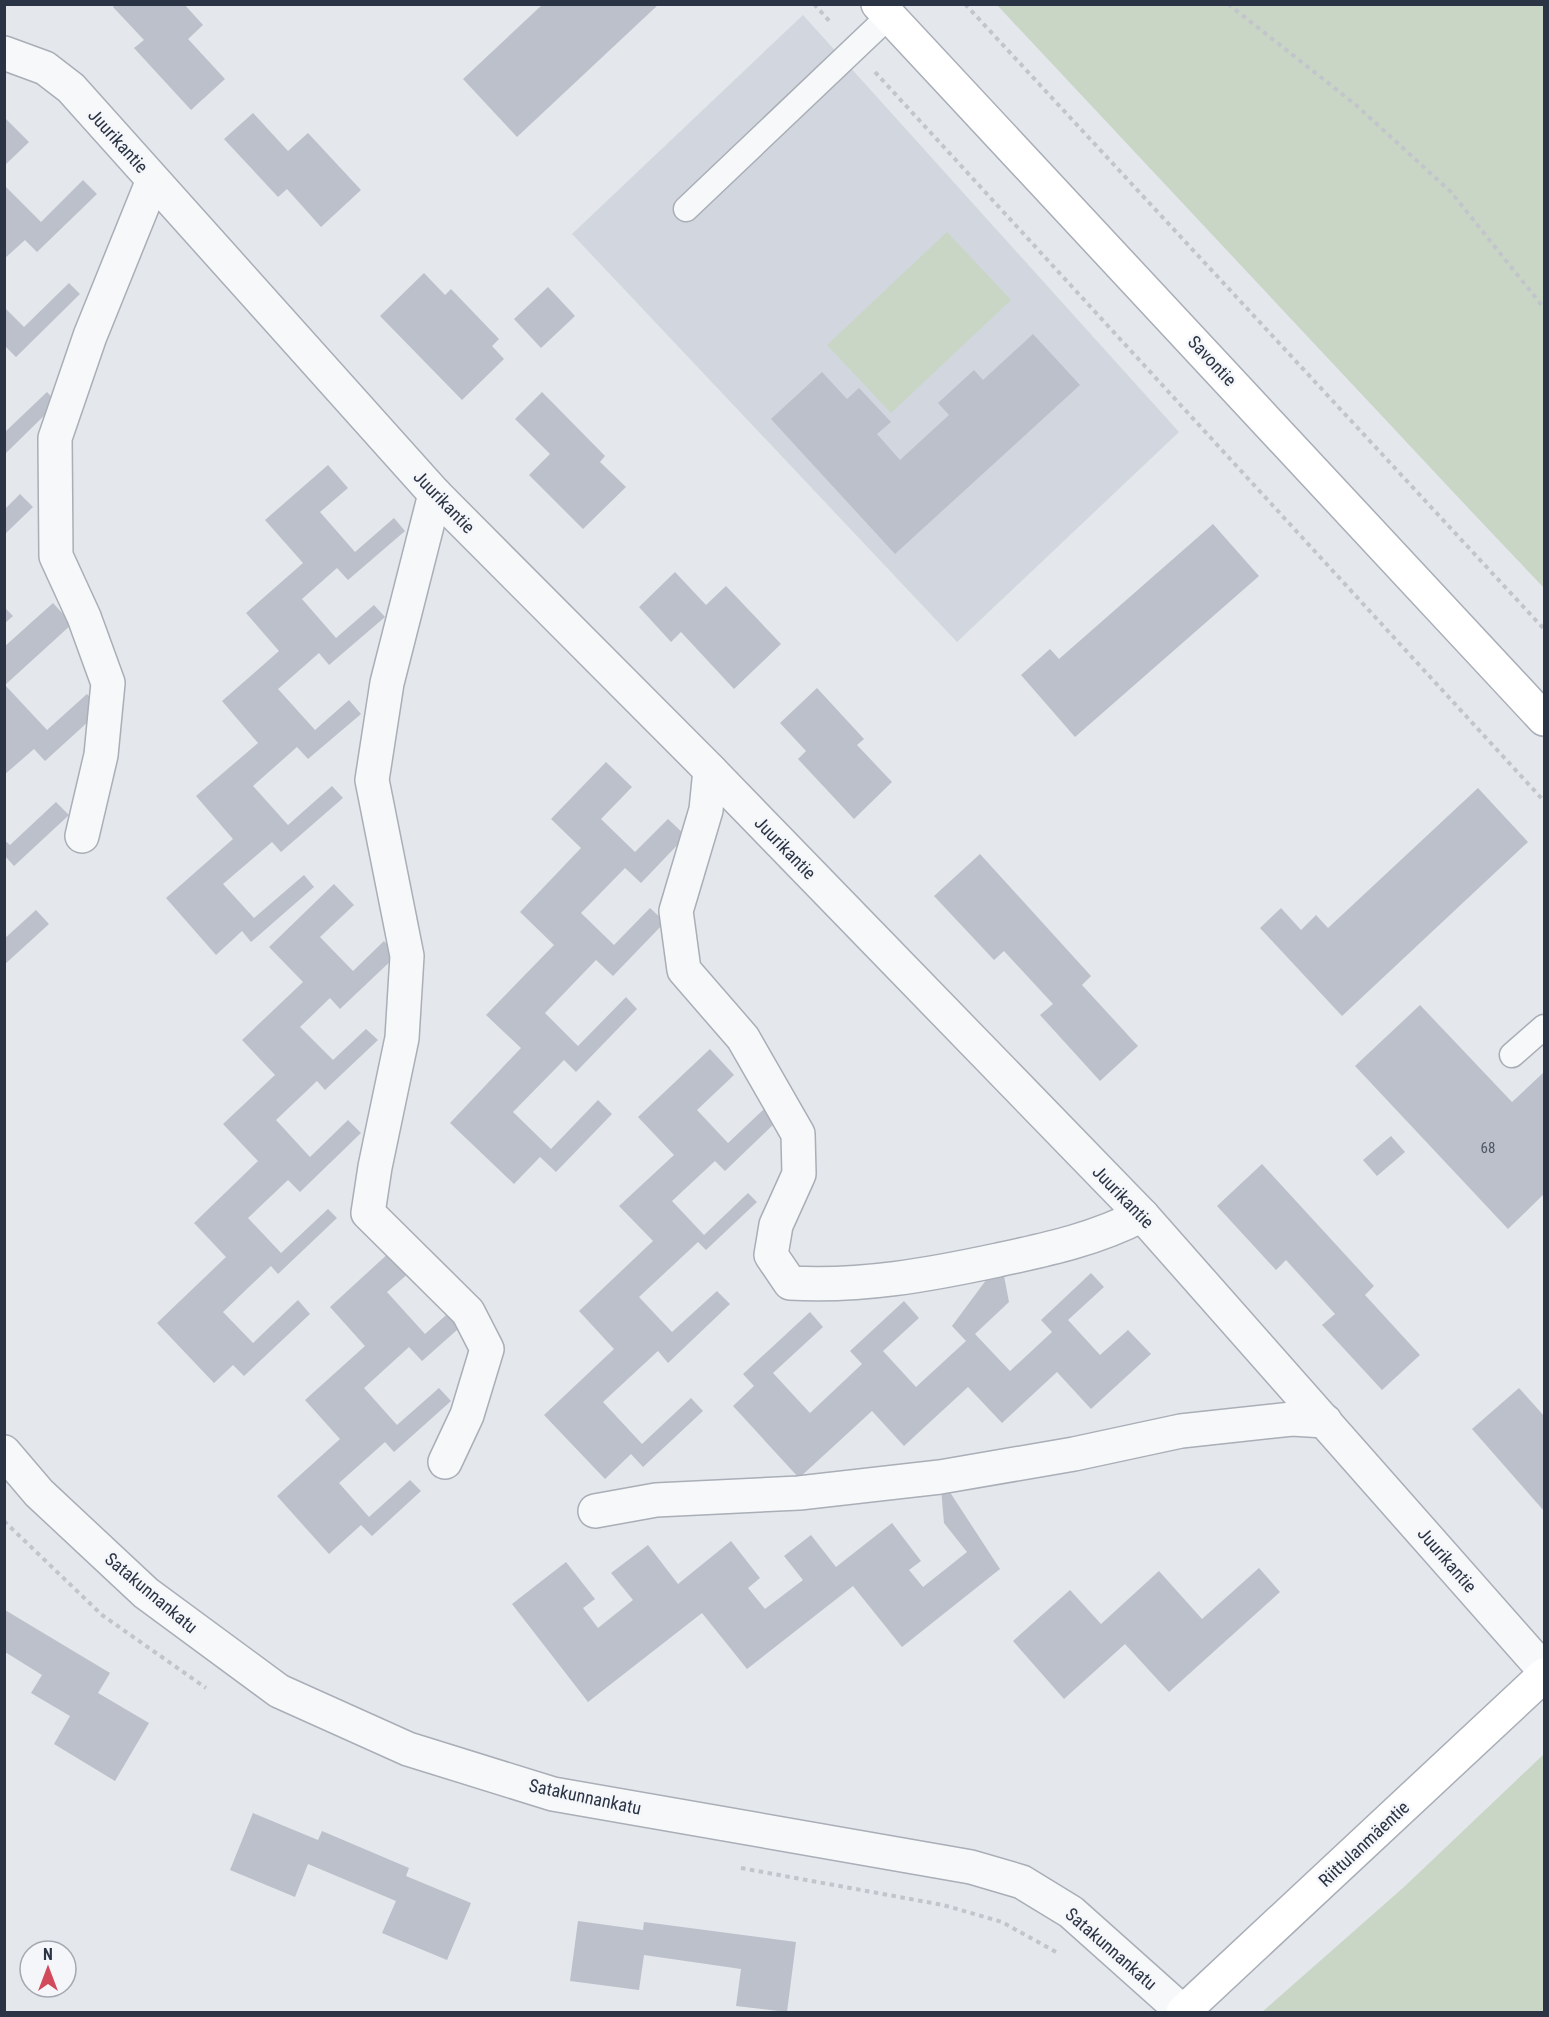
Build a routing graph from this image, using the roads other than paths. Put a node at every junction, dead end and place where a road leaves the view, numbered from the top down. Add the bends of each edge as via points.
1 (884, 10) edge
2 (4, 53) edge
3 (153, 180) junction
4 (686, 209) dead end
5 (435, 494) junction
6 (1545, 719) edge
7 (710, 770) junction
8 (82, 836) dead end
9 (1545, 1027) edge
10 (1512, 1055) dead end
11 (1142, 1215) junction
12 (1325, 1421) junction
13 (4, 1452) edge
14 (445, 1462) dead end
15 (595, 1511) dead end
16 (1545, 1670) edge
17 (1545, 1675) edge
18 (1183, 2013) edge

1 - 4 lane via 855,50
1 - 6 street, Savontie
2 - 3 street, Juurikantie via 45,68 71,88
3 - 5 street, Juurikantie
3 - 8 street via 90,336 55,438 56,556 108,683 101,755
5 - 7 street, Juurikantie
5 - 14 street via 387,683 372,780 407,956 402,1038 368,1213 468,1312 487,1349 467,1415
7 - 11 street, Juurikantie
7 - 11 street via 706,810 676,911 684,970 743,1038 798,1134 799,1174 776,1225 771,1255 790,1283 838,1286 933,1275 1048,1250 1108,1232
9 - 10 lane
11 - 12 street, Juurikantie
12 - 15 street via 1292,1419 1181,1431 940,1476 799,1493 656,1500
12 - 16 street, Juurikantie
13 - 18 street, Satakunnankatu via 39,1493 146,1593 279,1691 408,1749 553,1794 971,1867 1022,1882 1071,1912
17 - 18 street, Riittulanmäentie

